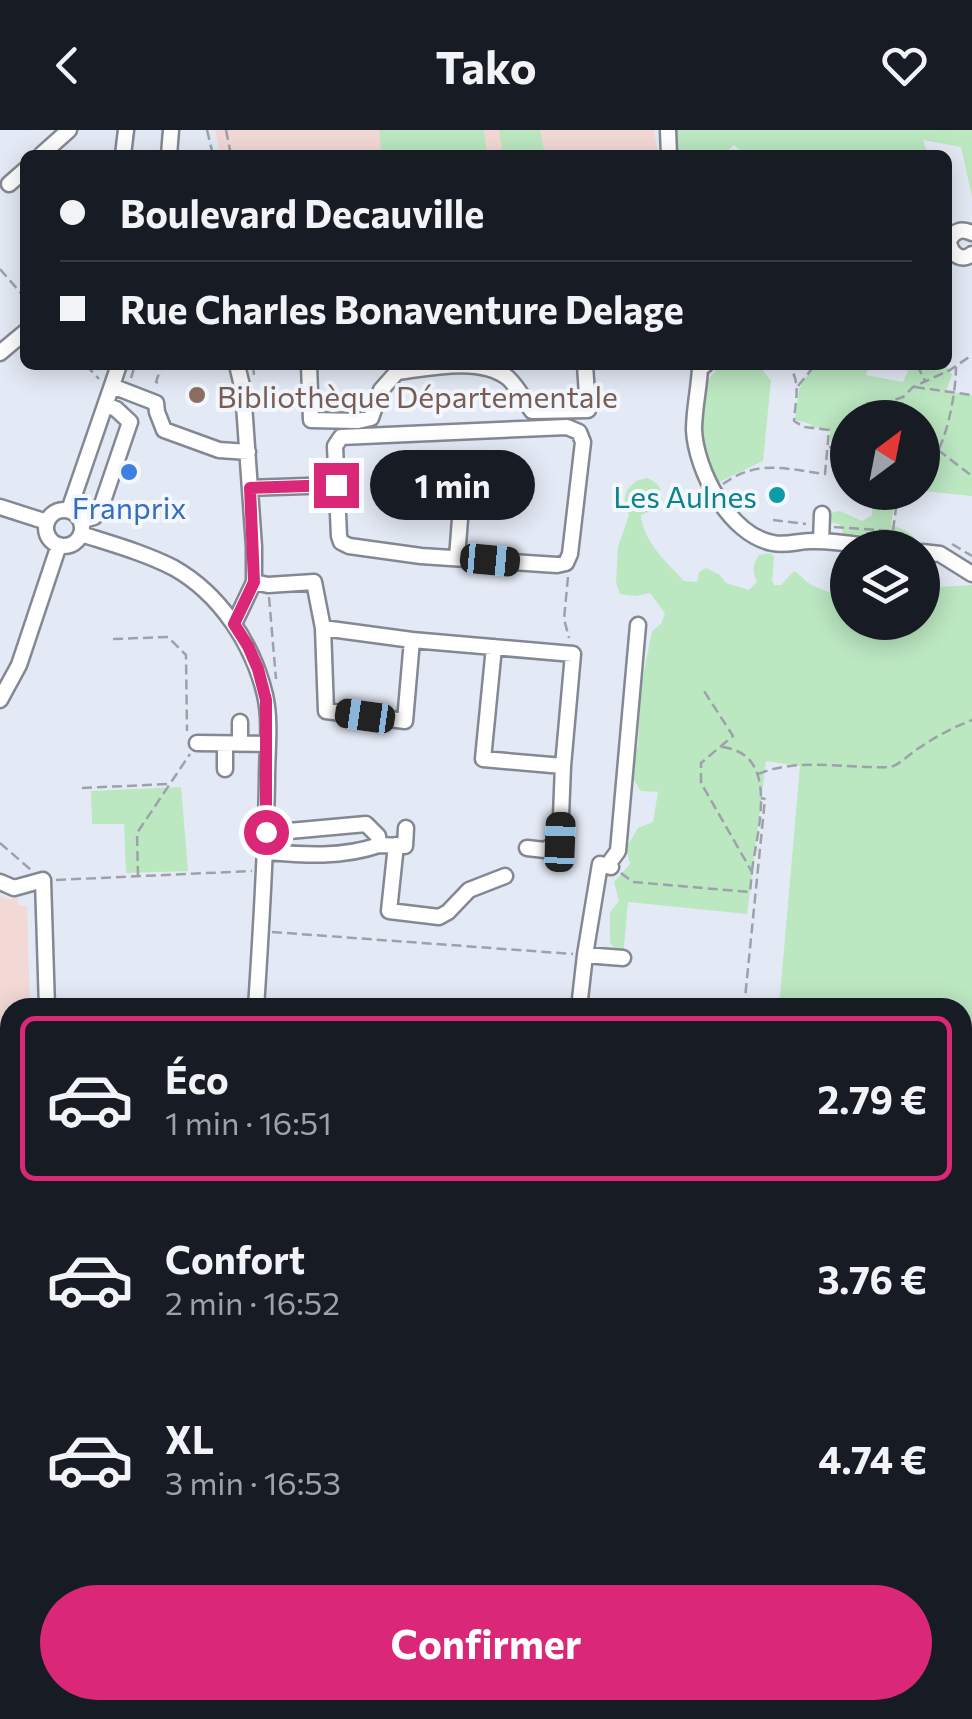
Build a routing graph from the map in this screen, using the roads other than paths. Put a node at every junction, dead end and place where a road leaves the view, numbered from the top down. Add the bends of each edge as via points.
1 (68, 130) edge
2 (46, 150) edge
3 (20, 174) edge
4 (9, 184) dead end
5 (20, 336) edge
6 (0, 353) edge
7 (117, 370) edge
8 (237, 370) edge
9 (309, 370) edge
10 (410, 370) edge
11 (491, 370) edge
12 (585, 370) edge
13 (700, 370) edge
14 (110, 394) junction
15 (248, 452) junction
16 (336, 485) junction
17 (250, 488) junction
18 (458, 503) dead end
19 (0, 507) edge
20 (47, 522) junction
21 (77, 522) junction
22 (830, 530) edge
23 (60, 545) junction
24 (940, 554) edge
25 (456, 558) junction
26 (972, 574) edge
27 (254, 582) junction
28 (234, 624) junction
29 (638, 625) dead end
30 (323, 628) junction
31 (412, 640) junction
32 (494, 648) junction
33 (0, 700) edge
34 (240, 722) dead end
35 (197, 743) road end
36 (232, 744) junction
37 (267, 744) junction
38 (563, 766) junction
39 (224, 769) dead end
40 (406, 828) dead end
41 (266, 832) junction
42 (379, 845) junction
43 (396, 846) junction
44 (528, 848) dead end
45 (265, 852) junction
46 (505, 876) dead end
47 (7, 885) edge
48 (585, 955) junction
49 (623, 958) dead end
50 (47, 998) edge
51 (257, 998) edge
52 (581, 998) edge

1 - 2 street
3 - 4 street
5 - 6 street
7 - 14 street
8 - 15 street
9 - 10 street via 311,420 358,421 371,418 381,390 397,372
11 - 12 street via 507,377 532,410 588,410
13 - 22 street via 700,464 738,523 763,541 792,544 821,527
14 - 15 street via 156,403 164,430 219,450
14 - 21 street
14 - 21 street via 130,422 100,510
15 - 17 street
16 - 17 street
16 - 25 street via 341,542
16 - 25 street via 335,446 341,437 575,429 583,442 566,563
17 - 27 street
18 - 25 street
19 - 20 street
20 - 21 street via 57,511
20 - 23 street via 50,540
21 - 23 street via 72,544
21 - 28 street via 176,569
23 - 33 street
24 - 26 street
27 - 28 street
27 - 30 street via 314,582
28 - 37 street via 258,669
29 - 48 street via 618,852 608,866
30 - 31 street
30 - 31 street via 326,711 405,721
31 - 32 street
32 - 38 street via 483,758
32 - 38 street via 573,654
34 - 36 street
35 - 36 street
36 - 37 street
36 - 39 street
37 - 41 street
38 - 44 street via 560,842 545,850
40 - 43 street via 404,846
41 - 42 street via 366,824
41 - 45 street
42 - 43 street
42 - 45 street via 332,854
43 - 46 street via 389,912 439,917 469,890
45 - 51 street
47 - 50 street via 43,880
48 - 49 street
48 - 52 street

